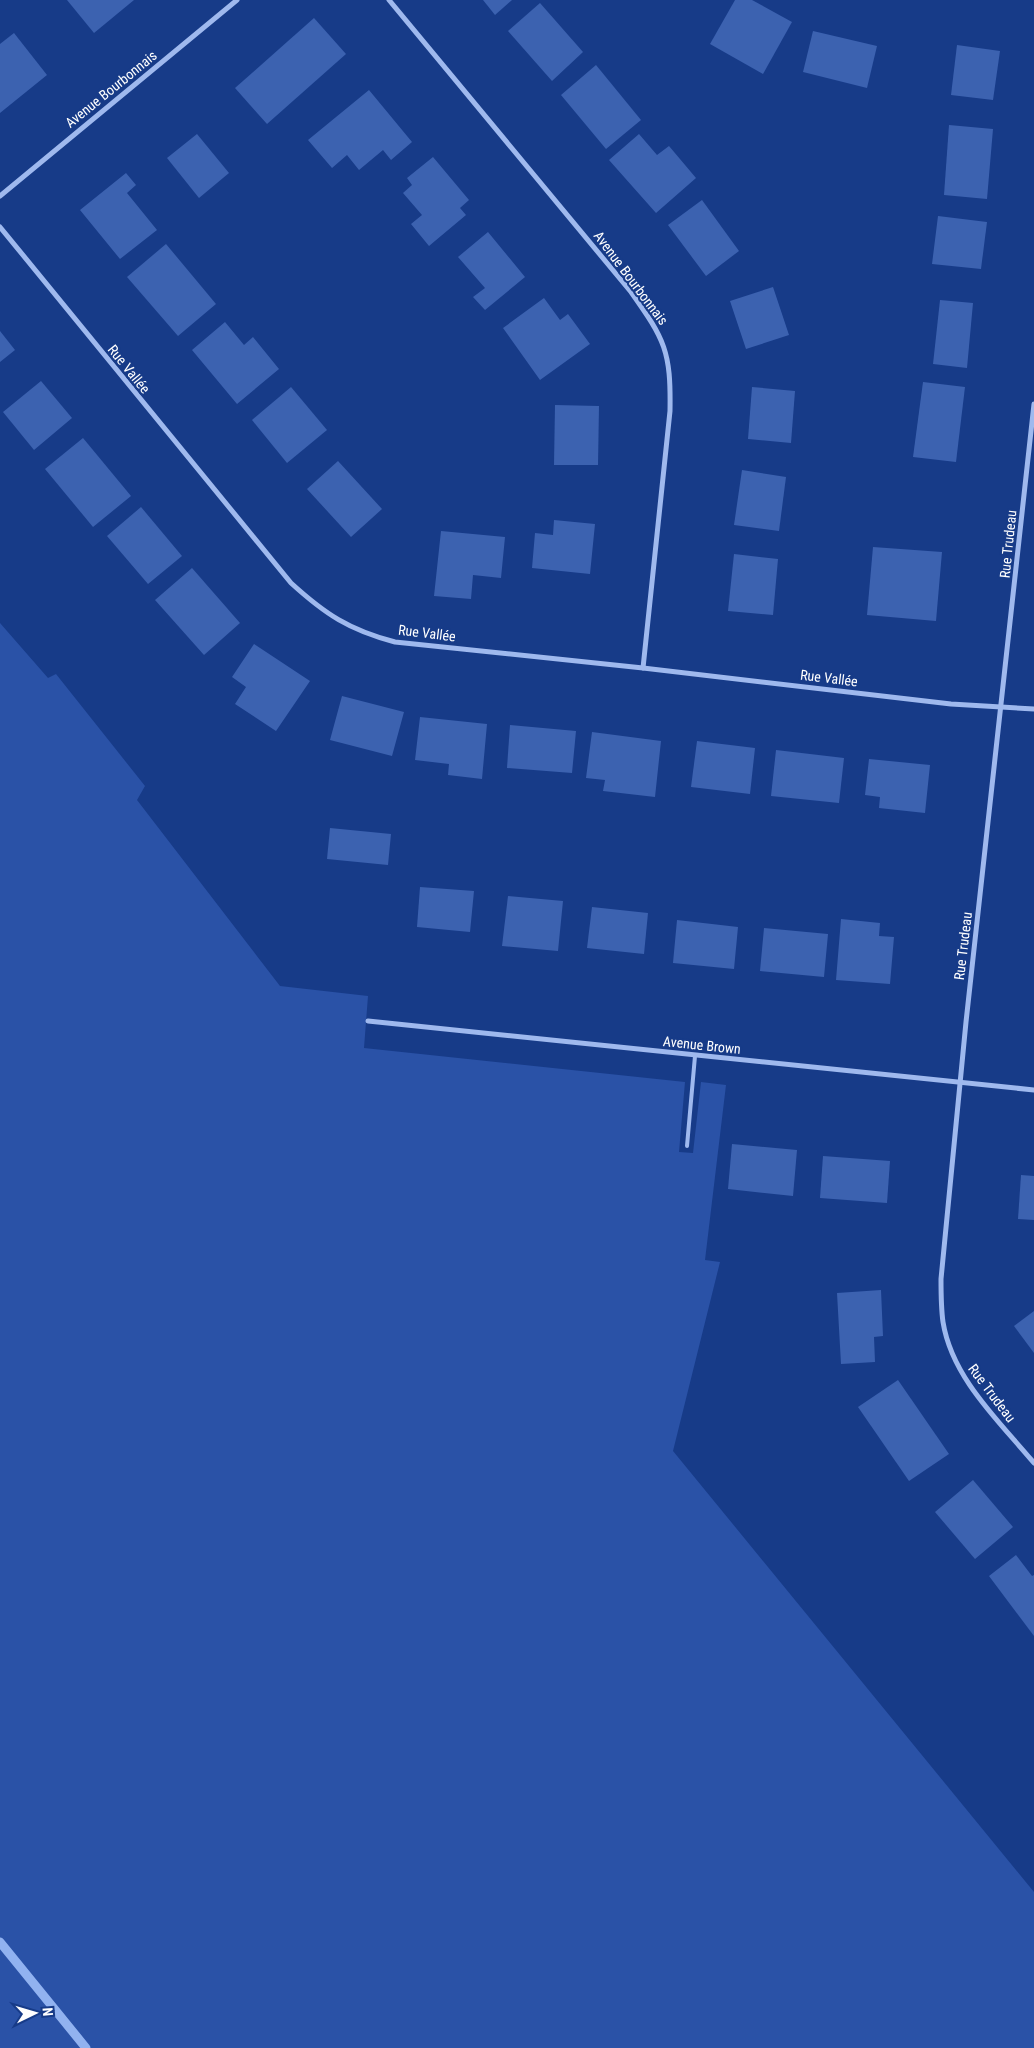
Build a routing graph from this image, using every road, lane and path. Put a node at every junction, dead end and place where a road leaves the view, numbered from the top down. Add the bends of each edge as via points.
1 (237, 0) edge
2 (388, 0) edge
3 (0, 196) edge
4 (0, 227) edge
5 (1034, 404) edge
6 (643, 668) junction
7 (1002, 706) junction
8 (1034, 709) edge
9 (368, 1021) dead end
10 (696, 1056) junction
11 (960, 1082) junction
12 (1034, 1090) edge
13 (687, 1146) dead end
14 (1034, 1463) edge

1 - 3 street, Avenue Bourbonnais
2 - 6 street, Avenue Bourbonnais via 631,292 659,333 667,353 671,378 670,410
4 - 6 street, Rue Vallée via 290,583 337,620 395,642
5 - 7 street, Rue Trudeau
6 - 7 street, Rue Vallée via 951,704
7 - 8 street, Rue Vallée
7 - 11 street, Rue Trudeau
9 - 10 street, Avenue Brown
10 - 11 street, Avenue Brown
10 - 13 lane
11 - 12 street, Avenue Brown
11 - 14 street, Rue Trudeau via 941,1279 943,1322 956,1363 973,1389

